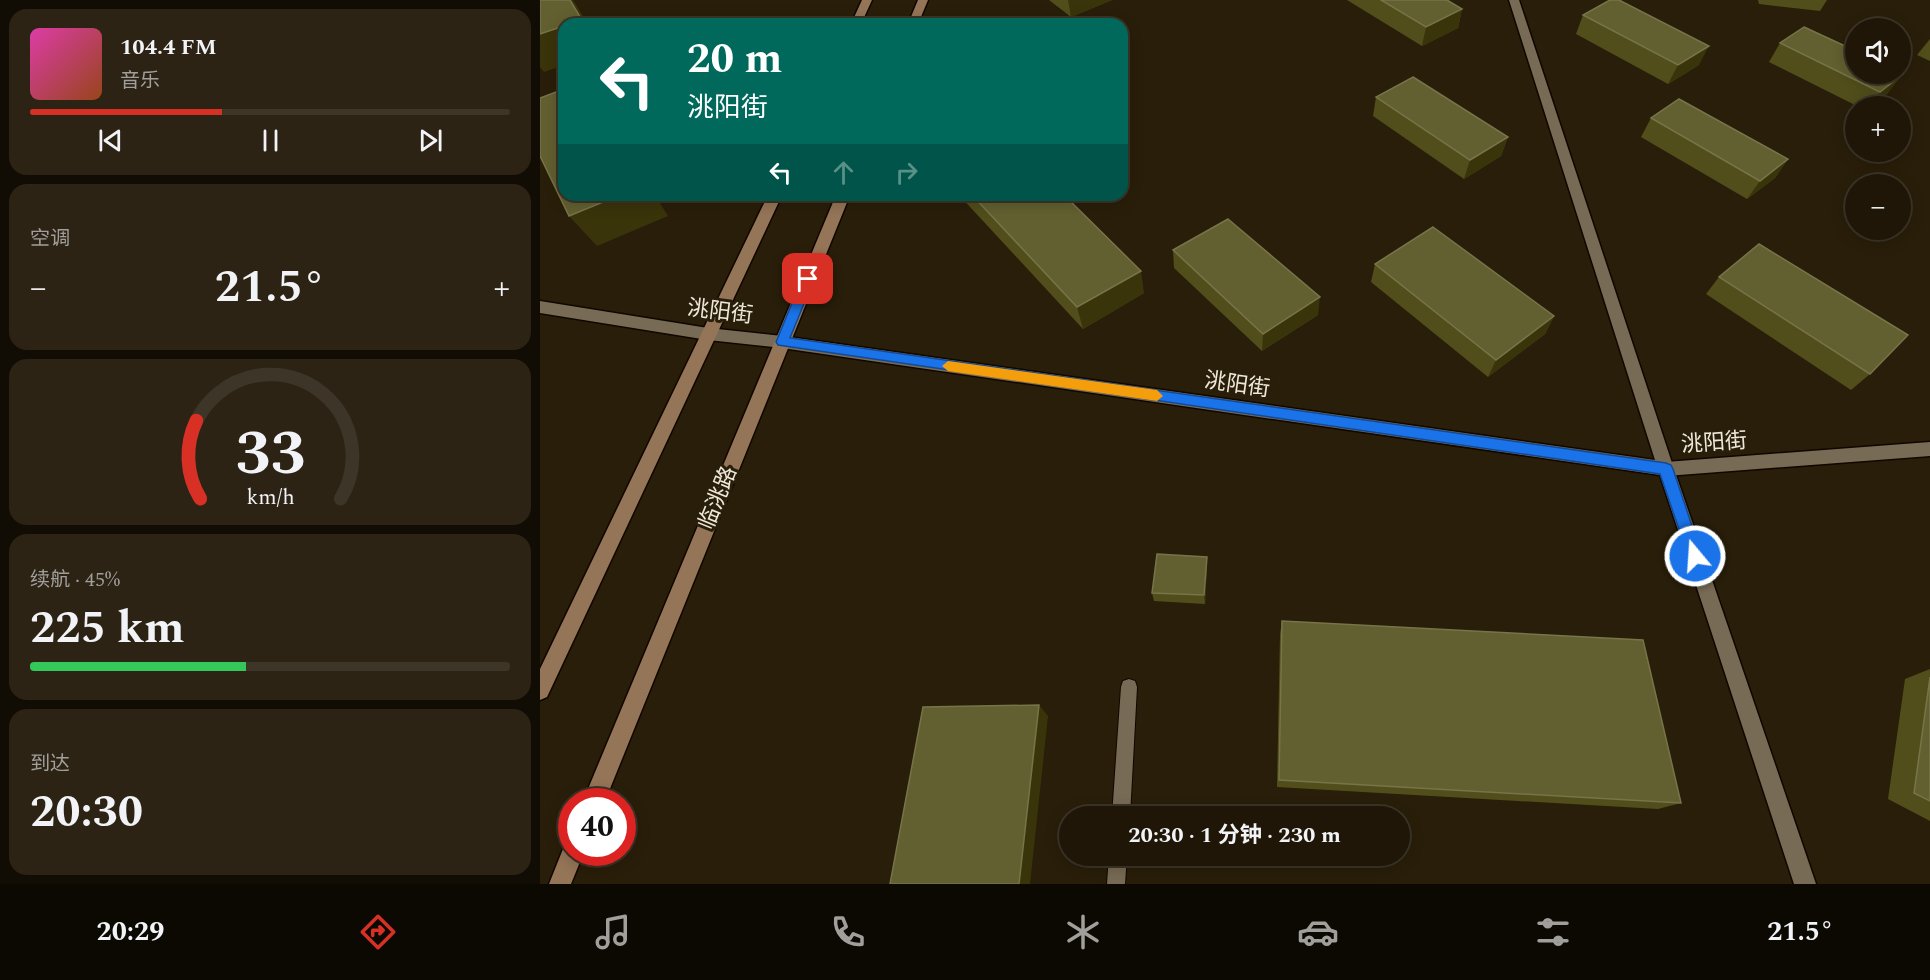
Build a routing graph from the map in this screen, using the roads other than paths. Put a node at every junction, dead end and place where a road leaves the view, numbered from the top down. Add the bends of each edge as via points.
1 (867, 0) edge
2 (923, 0) edge
3 (1514, 0) edge
4 (859, 18) edge
5 (916, 18) edge
6 (771, 201) edge
7 (841, 201) edge
8 (540, 307) edge
9 (708, 334) junction
10 (782, 342) junction
11 (1930, 450) edge
12 (1666, 469) junction
13 (1130, 687) dead end
14 (540, 690) edge
15 (599, 788) edge
16 (1122, 806) edge
17 (567, 866) edge
18 (1117, 866) edge
19 (560, 884) edge
20 (1116, 884) edge
21 (1805, 884) edge

1 - 4 main road
2 - 5 main road
3 - 12 street
6 - 9 main road
7 - 10 main road, 临洮路
8 - 9 street, 洮阳街
9 - 10 street, 洮阳街
9 - 14 main road
10 - 12 street, 洮阳街
10 - 15 main road, 临洮路
11 - 12 street, 洮阳街
12 - 21 street
13 - 16 lane
17 - 19 main road
18 - 20 lane

